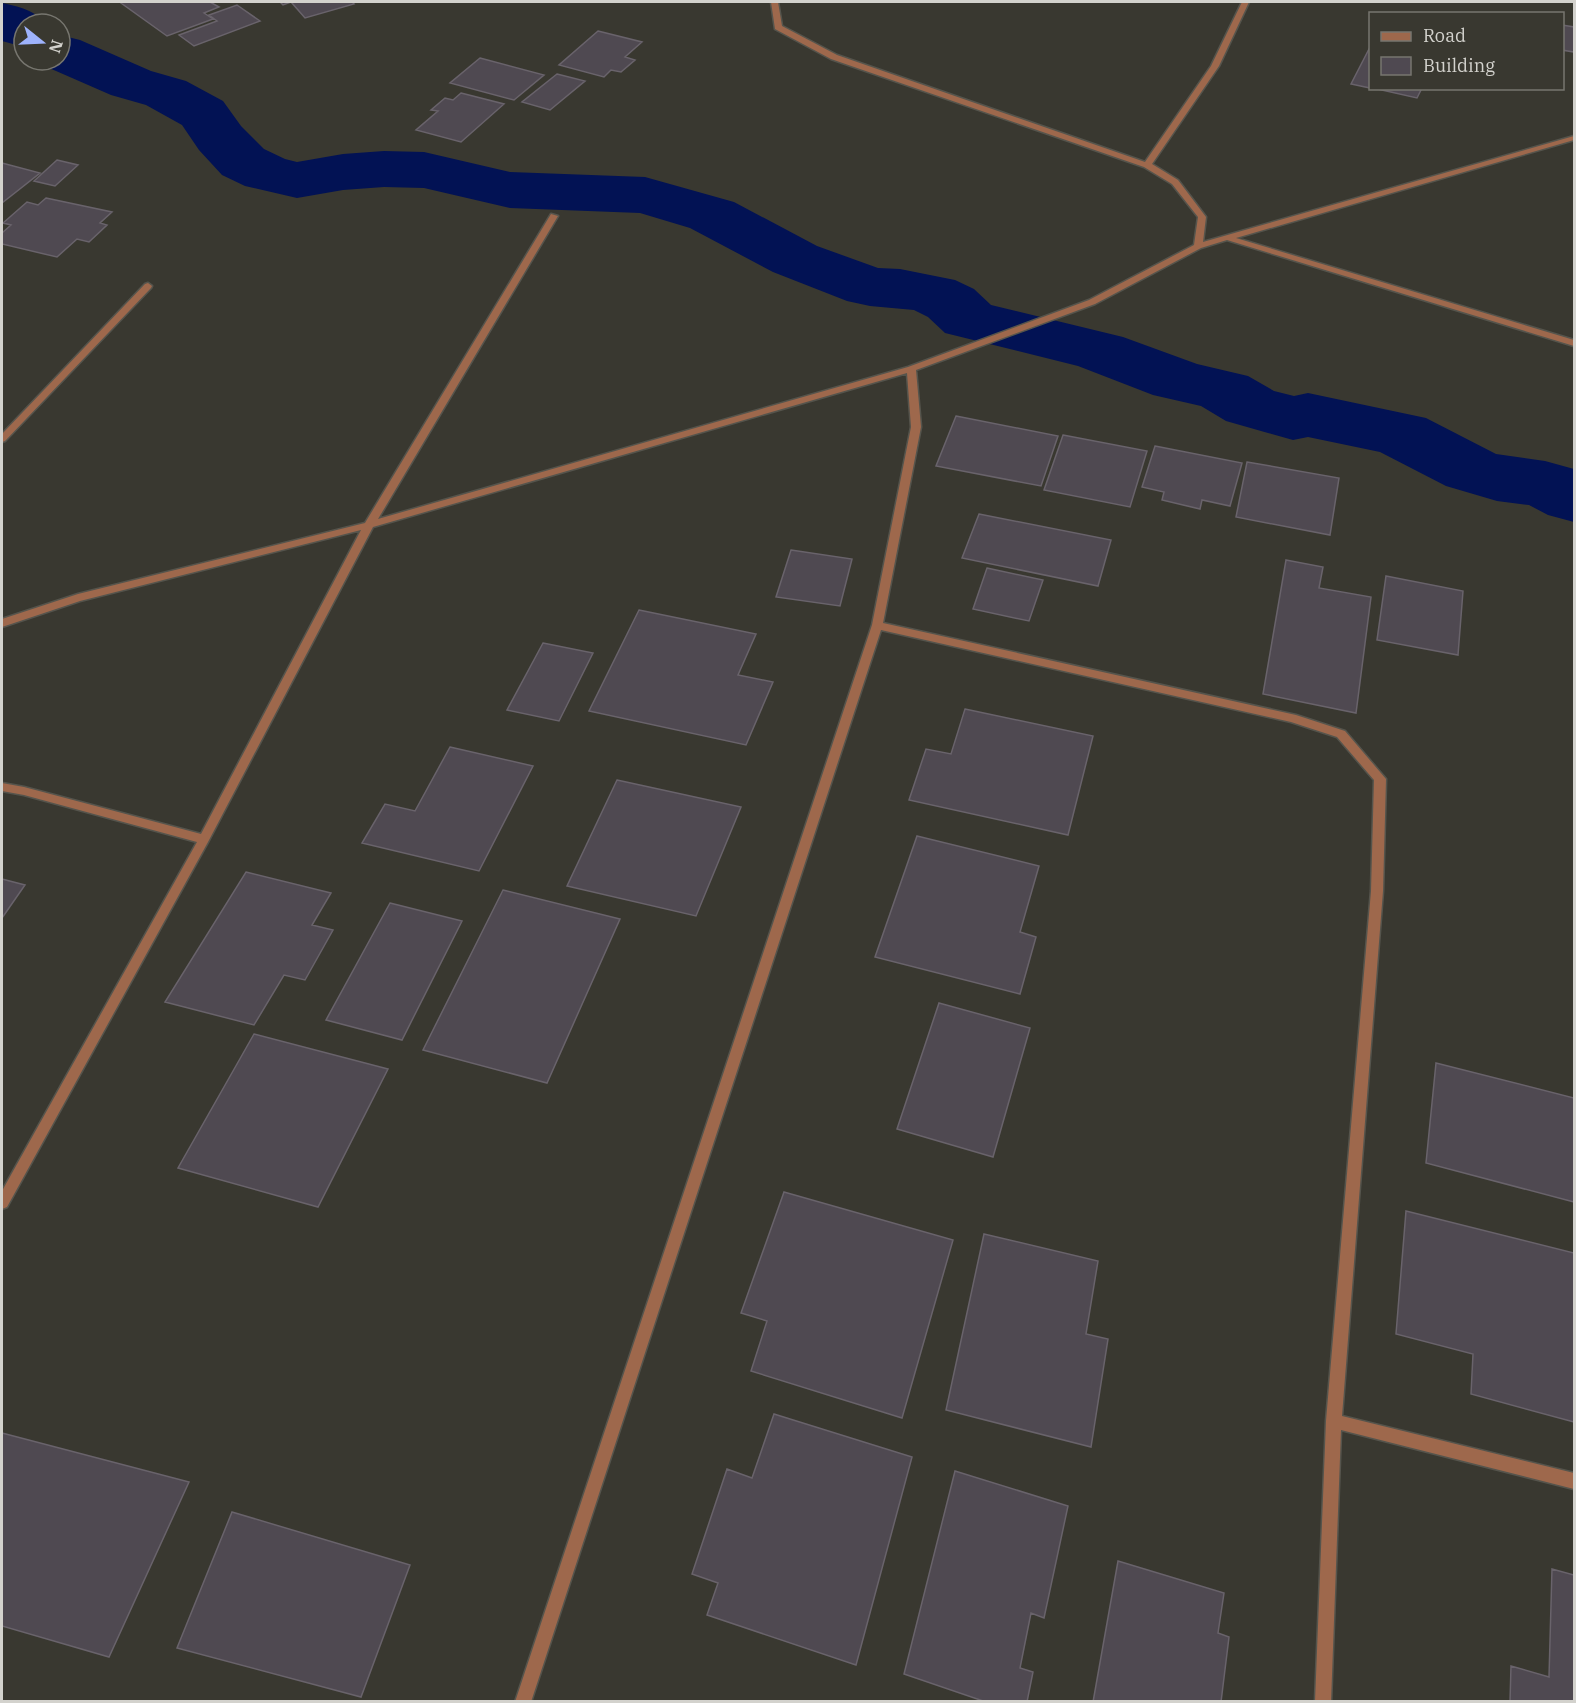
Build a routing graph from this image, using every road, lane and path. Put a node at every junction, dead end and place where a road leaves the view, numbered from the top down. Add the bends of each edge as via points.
1 (774, 2) edge
2 (1246, 2) edge
3 (1575, 138) edge
4 (1147, 165) junction
5 (554, 216) dead end
6 (1228, 238) junction
7 (1198, 246) junction
8 (148, 286) dead end
9 (1575, 343) edge
10 (911, 369) junction
11 (2, 439) edge
12 (369, 525) junction
13 (2, 622) edge
14 (877, 625) junction
15 (2, 787) edge
16 (204, 838) junction
17 (2, 1203) edge
18 (1334, 1420) junction
19 (1575, 1481) edge
20 (523, 1701) edge
21 (1323, 1701) edge

1 - 4 street via 778,27 834,57
2 - 4 street via 1215,66
3 - 6 street
4 - 7 street via 1174,182 1202,217
5 - 12 street
6 - 7 street
6 - 9 street
7 - 10 street via 1092,302
8 - 11 street
10 - 12 street
10 - 14 street via 916,427
12 - 13 street via 78,598
12 - 16 street
14 - 18 street via 1292,718 1341,734 1380,779 1377,891
14 - 20 street
15 - 16 street
16 - 17 street
18 - 19 street
18 - 21 street

